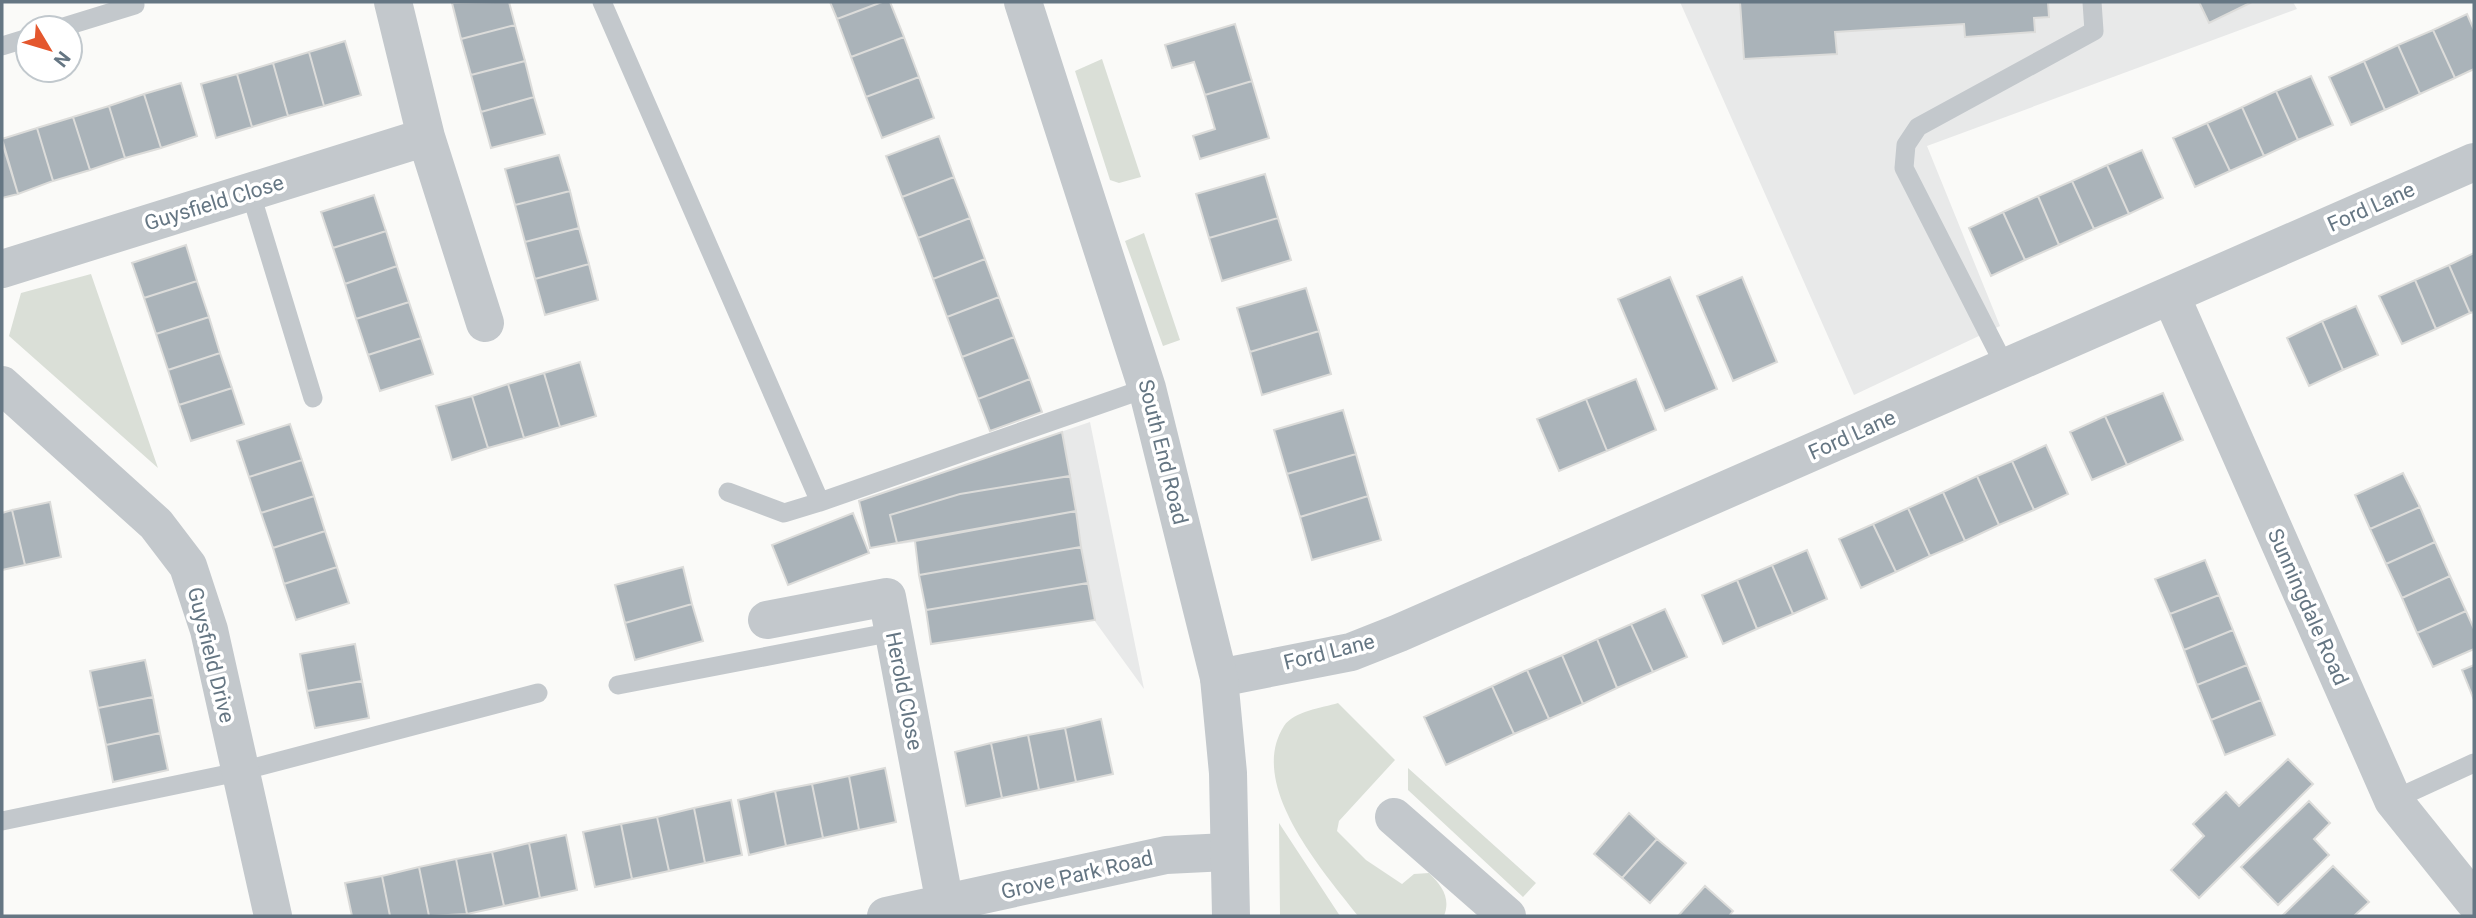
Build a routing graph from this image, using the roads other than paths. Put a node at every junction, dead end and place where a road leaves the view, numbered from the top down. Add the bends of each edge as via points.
1 (393, 2) edge
2 (602, 2) edge
3 (1023, 2) edge
4 (2092, 2) edge
5 (135, 5) dead end
6 (84, 21) edge
7 (426, 136) junction
8 (2474, 162) edge
9 (250, 191) junction
10 (2, 269) edge
11 (2171, 296) junction
12 (485, 323) dead end
13 (2006, 368) junction
14 (2, 385) edge
15 (1147, 388) junction
16 (313, 398) dead end
17 (729, 492) dead end
18 (820, 502) junction
19 (767, 620) dead end
20 (893, 632) junction
21 (1219, 678) junction
22 (618, 685) dead end
23 (538, 693) dead end
24 (2474, 763) edge
25 (239, 772) junction
26 (2393, 800) junction
27 (1394, 817) dead end
28 (2, 821) edge
29 (1227, 852) junction
30 (2474, 901) edge
31 (945, 904) junction
32 (273, 916) edge
33 (886, 916) edge
34 (1231, 916) edge
35 (1507, 916) edge

1 - 7 street
2 - 18 lane
3 - 15 street, South End Road
4 - 13 lane via 2094,31 1918,127 1906,145 1904,168
5 - 6 lane
7 - 9 street, Guysfield Close
7 - 12 street
8 - 11 street, Ford Lane
9 - 10 street, Guysfield Close
9 - 16 lane
11 - 13 street, Ford Lane
11 - 26 street, Sunningdale Road
13 - 21 street, Ford Lane via 1387,638 1351,652
14 - 25 street, Guysfield Drive via 156,524 188,566 209,630
15 - 18 lane
15 - 21 street, South End Road
17 - 18 lane via 784,513
19 - 20 street, Herold Close via 887,597
20 - 22 lane
20 - 31 street, Herold Close
21 - 29 street, South End Road via 1228,773
23 - 25 lane
24 - 26 lane
25 - 28 lane
25 - 32 street, Guysfield Drive
26 - 30 street, Sunningdale Road
27 - 35 street
29 - 31 street, Grove Park Road via 1166,855
29 - 34 street, South End Road
31 - 33 street, Grove Park Road

